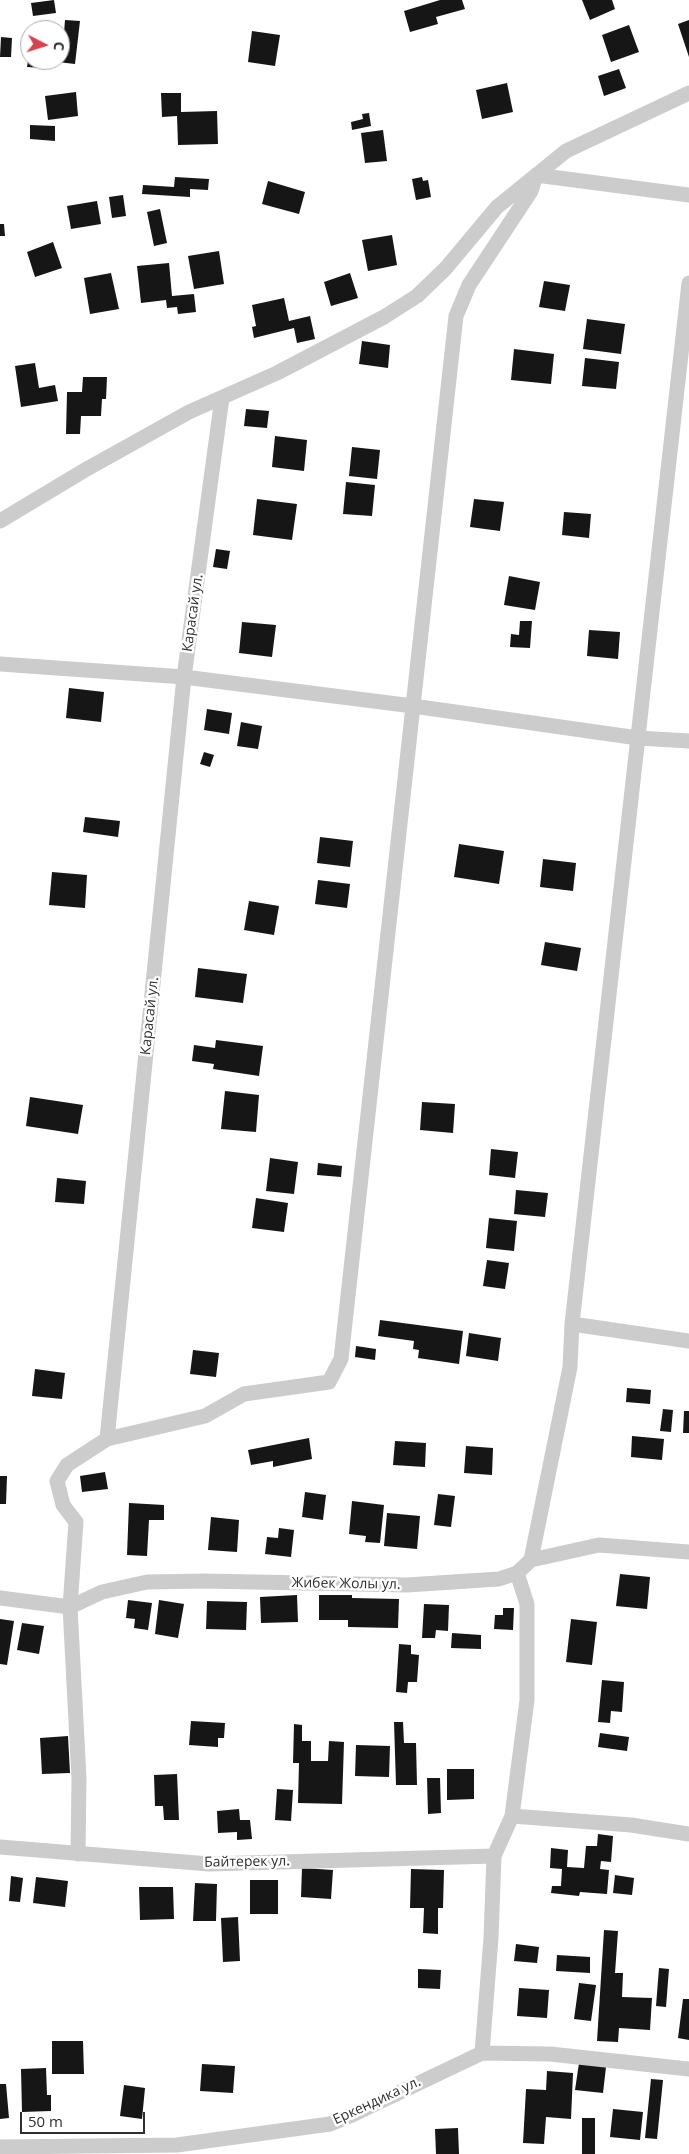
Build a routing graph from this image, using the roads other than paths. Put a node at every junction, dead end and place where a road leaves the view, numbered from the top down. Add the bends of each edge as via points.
1 (689, 93) edge
2 (536, 175) junction
3 (689, 195) edge
4 (689, 283) edge
5 (222, 398) junction
6 (0, 521) edge
7 (0, 664) edge
8 (184, 677) junction
9 (413, 706) junction
10 (638, 738) junction
11 (689, 741) edge
12 (572, 1324) junction
13 (689, 1341) edge
14 (107, 1439) junction
15 (689, 1552) edge
16 (531, 1560) junction
17 (517, 1573) junction
18 (0, 1598) edge
19 (70, 1607) junction
20 (512, 1816) junction
21 (689, 1834) edge
22 (0, 1847) edge
23 (78, 1854) junction
24 (494, 1856) junction
25 (482, 2052) junction
26 (689, 2069) edge
27 (0, 2146) edge

1 - 2 street via 566,151
2 - 3 street
2 - 5 street via 497,207 446,268 417,296 338,342
2 - 9 street via 531,191 469,285 456,316
4 - 10 street
5 - 6 street via 158,429
5 - 8 street, Карасай ул.
7 - 8 street
8 - 9 street
8 - 14 street, Карасай ул.
9 - 10 street
9 - 14 street via 341,1359 329,1382 244,1394 205,1416
10 - 11 street
10 - 12 street
12 - 13 street
12 - 16 street via 570,1367
14 - 19 street via 67,1465 57,1481 63,1505 76,1522
15 - 16 street via 599,1545
16 - 17 street, Жибек Жолы ул.
17 - 19 street, Жибек Жолы ул. via 499,1579 407,1585 147,1582 102,1592
17 - 20 street via 526,1604 527,1700
18 - 19 street
19 - 23 street via 79,1778
20 - 21 street via 631,1825
20 - 24 street
22 - 23 street, Байтерек ул.
23 - 24 street, Байтерек ул. via 209,1864
24 - 25 street
25 - 26 street, Еркендика ул. via 550,2054
25 - 27 street, Еркендика ул. via 330,2124 177,2145

